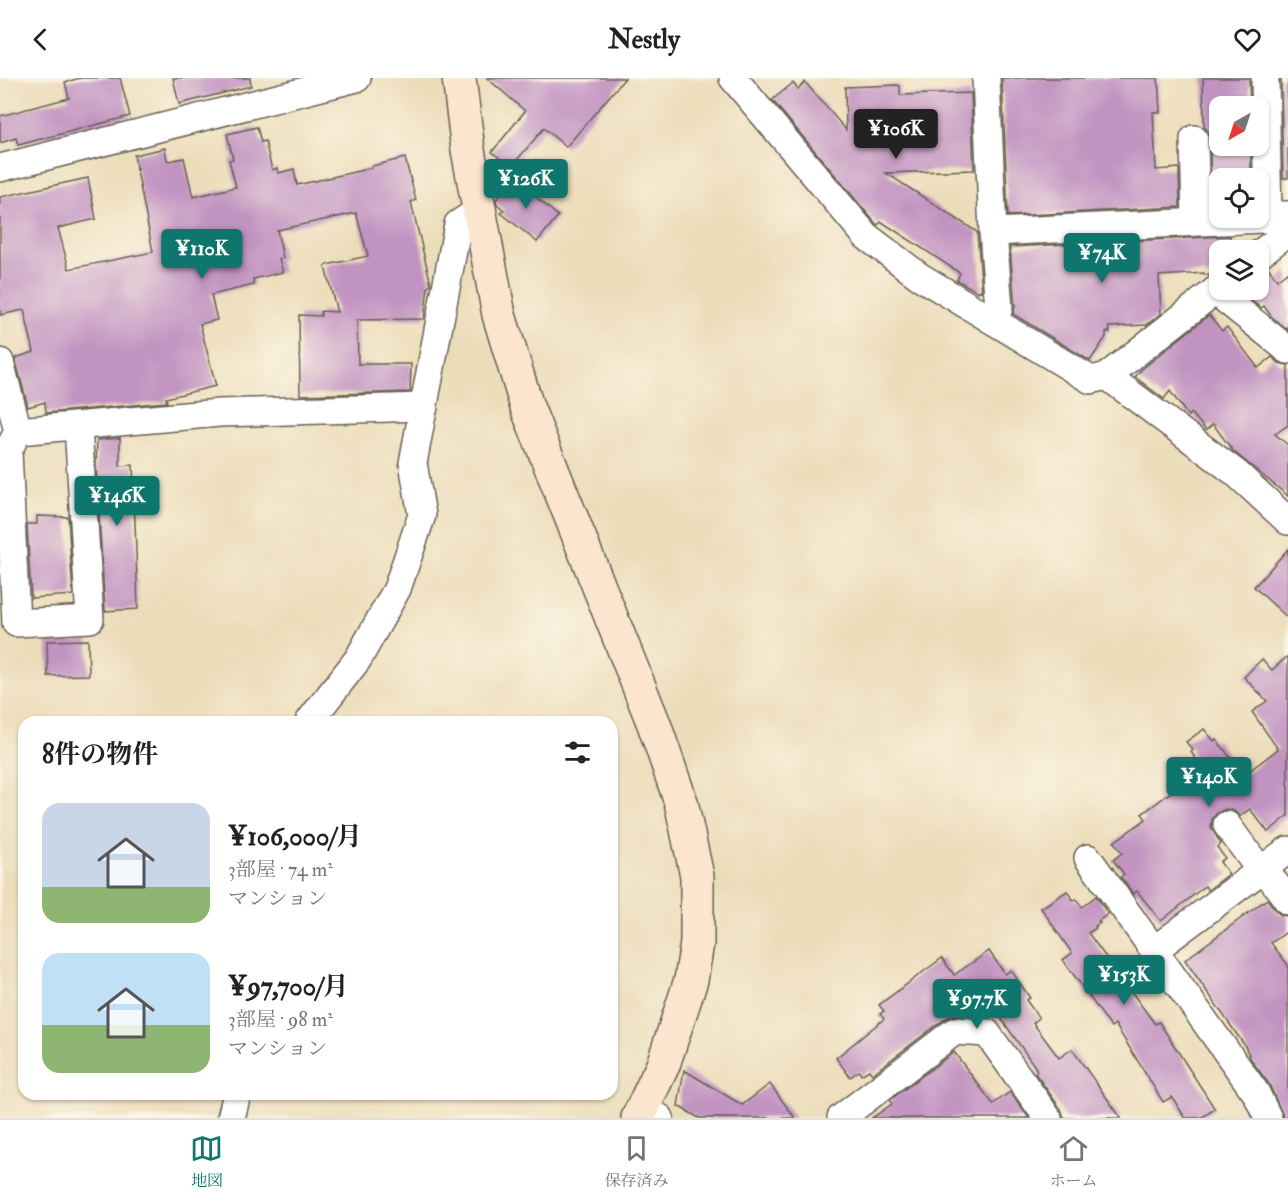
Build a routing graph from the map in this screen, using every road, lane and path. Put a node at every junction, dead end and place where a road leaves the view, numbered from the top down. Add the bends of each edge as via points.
1 (357, 78) edge
2 (459, 78) edge
3 (986, 78) edge
4 (1265, 78) edge
5 (738, 79) edge
6 (1194, 139) dead end
7 (0, 168) edge
8 (478, 211) junction
9 (1196, 221) junction
10 (1281, 221) edge
11 (993, 232) junction
12 (1268, 240) edge
13 (1209, 295) edge
14 (1230, 300) edge
15 (992, 320) junction
16 (1288, 350) edge
17 (0, 362) edge
18 (1107, 376) junction
19 (424, 407) junction
20 (78, 426) junction
21 (18, 431) junction
22 (1288, 520) edge
23 (314, 716) edge
24 (1227, 825) dead end
25 (1288, 850) edge
26 (1088, 858) dead end
27 (1262, 869) junction
28 (1288, 901) edge
29 (1154, 950) junction
30 (236, 1100) edge
31 (857, 1113) edge
32 (648, 1115) edge
33 (231, 1118) edge
34 (1048, 1118) edge
35 (1268, 1118) edge

1 - 7 street
2 - 8 street
3 - 11 street
4 - 10 street
5 - 15 street via 866,236 919,276
6 - 9 street
8 - 19 street via 458,224
8 - 32 street via 499,315 527,408 654,724 691,843 697,876 698,944 680,1020
9 - 10 street
9 - 11 street
10 - 12 street
11 - 15 street via 999,308
13 - 18 street
14 - 16 street
15 - 18 street via 1091,380
17 - 21 street
18 - 22 street via 1236,472
19 - 20 street via 219,413
19 - 23 street via 413,463 422,515 397,589 358,659
20 - 21 street
20 - 21 street via 90,619 16,623 8,451
24 - 27 street
25 - 27 street
26 - 29 street
27 - 28 street
27 - 29 street
29 - 35 street via 1256,1093
30 - 33 street
31 - 34 street via 955,1031 987,1033

